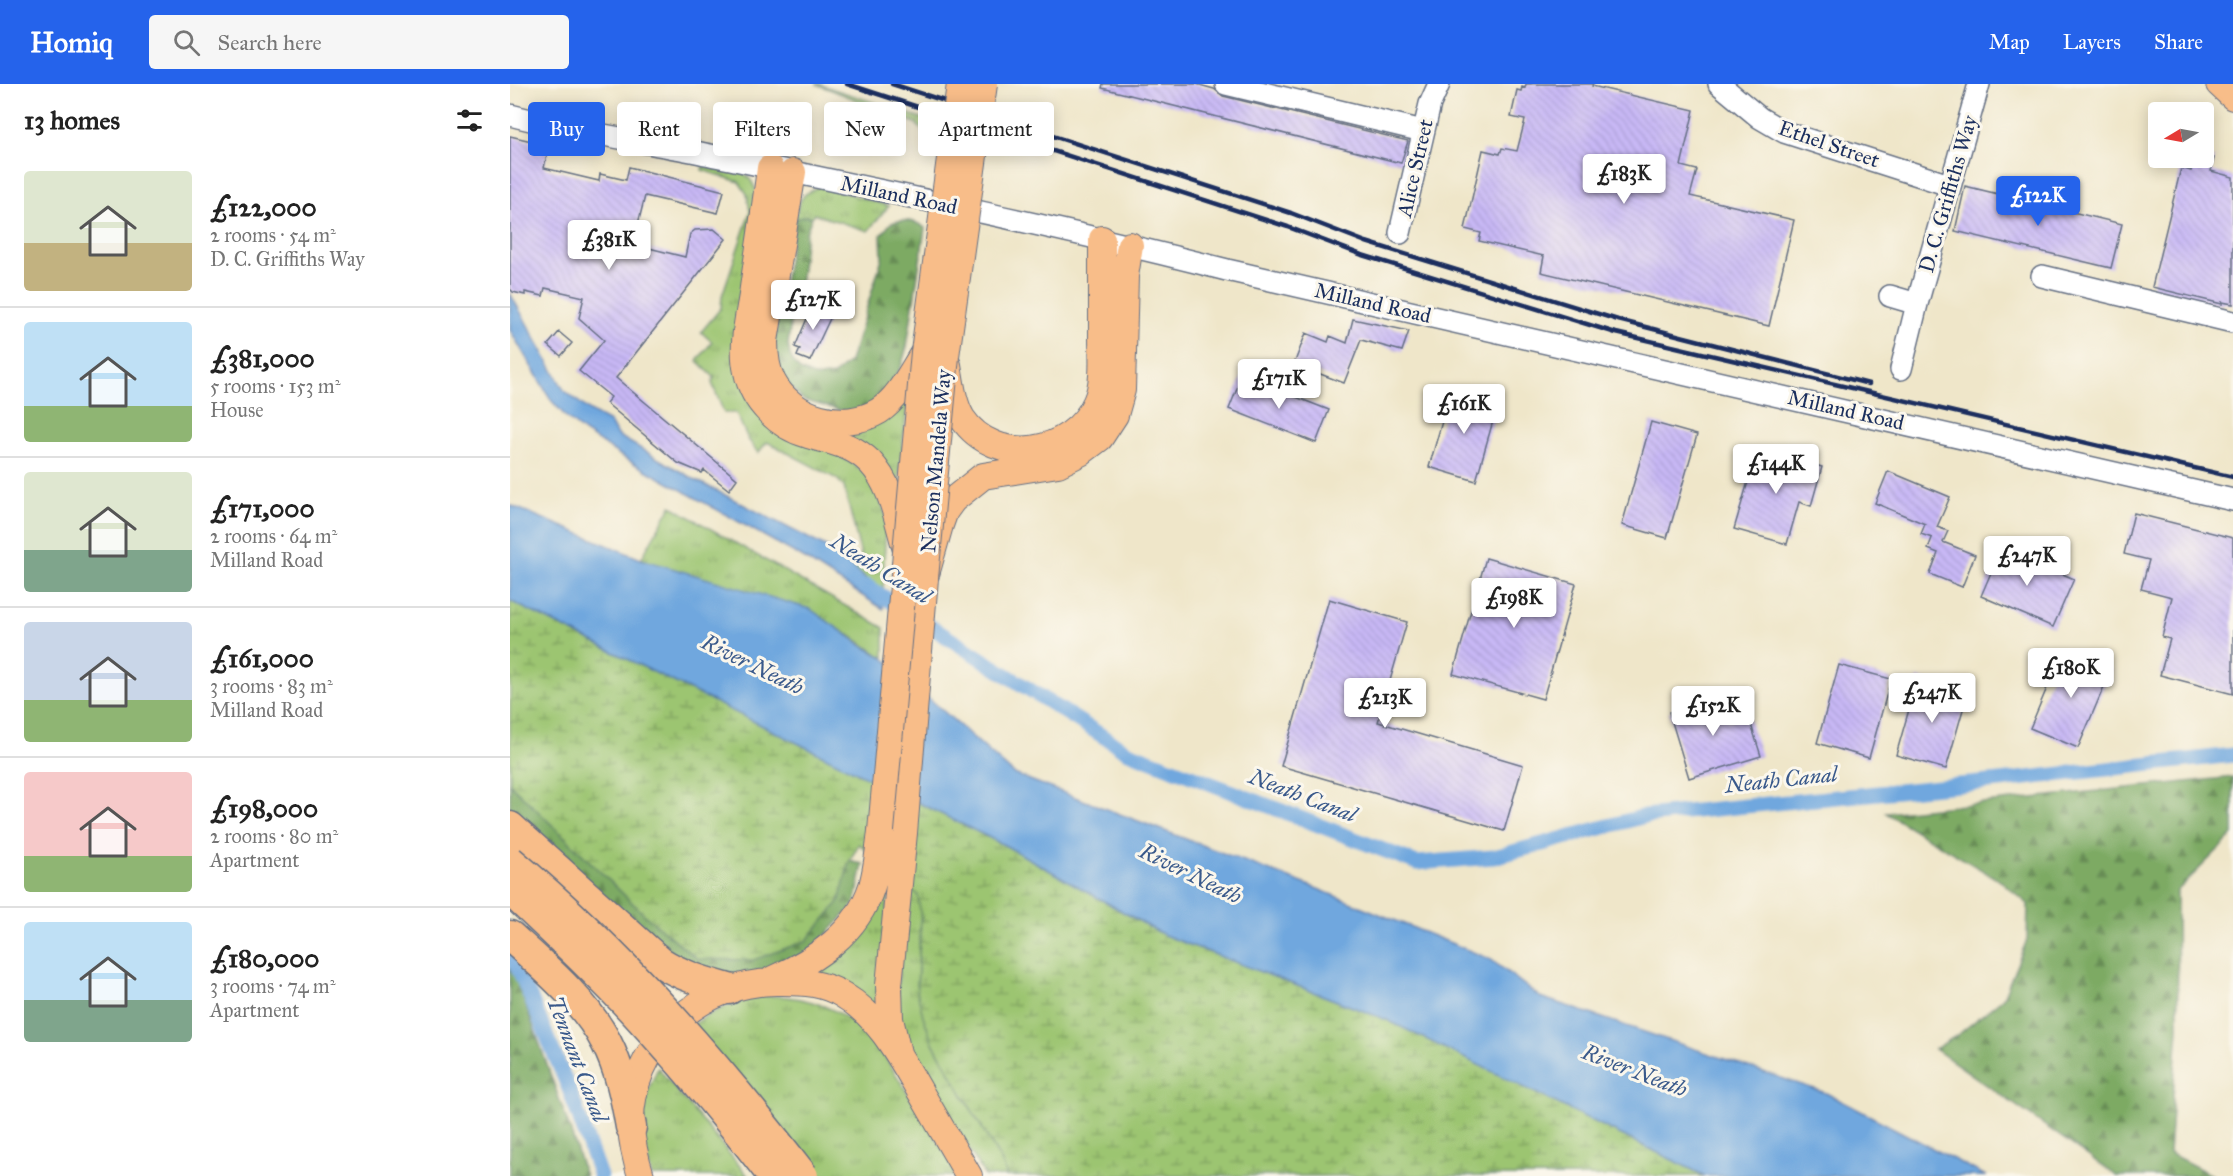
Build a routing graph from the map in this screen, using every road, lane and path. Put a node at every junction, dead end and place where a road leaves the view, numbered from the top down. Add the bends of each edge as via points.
1 (960, 84) edge
2 (984, 84) edge
3 (1226, 84) edge
4 (1439, 84) edge
5 (1719, 84) edge
6 (1979, 84) edge
7 (2219, 84) edge
8 (2233, 97) edge
9 (510, 115) edge
10 (1423, 131) junction
11 (782, 170) junction
12 (1949, 184) junction
13 (1400, 233) dead end
14 (1102, 239) junction
15 (1130, 245) junction
16 (2042, 276) dead end
17 (1890, 296) dead end
18 (1917, 304) junction
19 (2233, 322) edge
20 (755, 342) junction
21 (934, 354) junction
22 (1901, 369) dead end
23 (1093, 429) junction
24 (2233, 500) edge
25 (906, 550) junction
26 (925, 578) junction
27 (510, 827) edge
28 (893, 832) junction
29 (510, 861) edge
30 (510, 890) edge
31 (519, 944) edge
32 (768, 981) junction
33 (729, 988) junction
34 (898, 1053) junction
35 (631, 1127) junction
36 (641, 1176) edge
37 (773, 1176) edge
38 (803, 1176) edge
39 (969, 1176) edge

1 - 21 main road, Nelson Mandela Way, bridge
2 - 21 main road, Nelson Mandela Way, bridge
3 - 10 street
4 - 10 street, Alice Street
5 - 12 street, Ethel Street via 1784,132
6 - 12 street, D. C. Griffiths Way
7 - 8 main road
9 - 11 street, Milland Road
10 - 13 street, Alice Street
11 - 14 street, Milland Road
11 - 20 main road
12 - 18 street, D. C. Griffiths Way
14 - 15 street, Milland Road
14 - 23 main road via 1102,377
15 - 23 main road via 1125,276 1122,390 1115,414
15 - 24 street, Milland Road
16 - 19 street
17 - 18 street
18 - 22 street, D. C. Griffiths Way
20 - 21 main road via 781,394 800,410 838,421 863,418 878,411
20 - 25 main road via 747,374 759,400 793,430 844,444 870,463 889,491
21 - 23 main road, bridge via 962,417 980,437 1003,448 1042,448
21 - 25 main road, Nelson Mandela Way, bridge
21 - 26 main road, Nelson Mandela Way, bridge
23 - 26 main road, bridge via 1080,453 1058,464 983,476 967,487 945,511
25 - 28 main road, Nelson Mandela Way, bridge
26 - 28 main road, Nelson Mandela Way
27 - 33 highway via 660,962 686,976
28 - 32 main road, Nelson Mandela Way via 861,911 842,934 800,967
28 - 34 main road, Nelson Mandela Way via 889,985 890,1018
29 - 38 highway, bridge via 596,939 664,1010 740,1096
30 - 37 highway, bridge via 649,1028 723,1111
31 - 35 highway via 581,1006 606,1042 624,1087
32 - 33 main road
32 - 34 main road via 814,983 842,994 871,1016
33 - 35 main road via 688,1010 667,1028 638,1080
34 - 39 main road
35 - 36 main road

